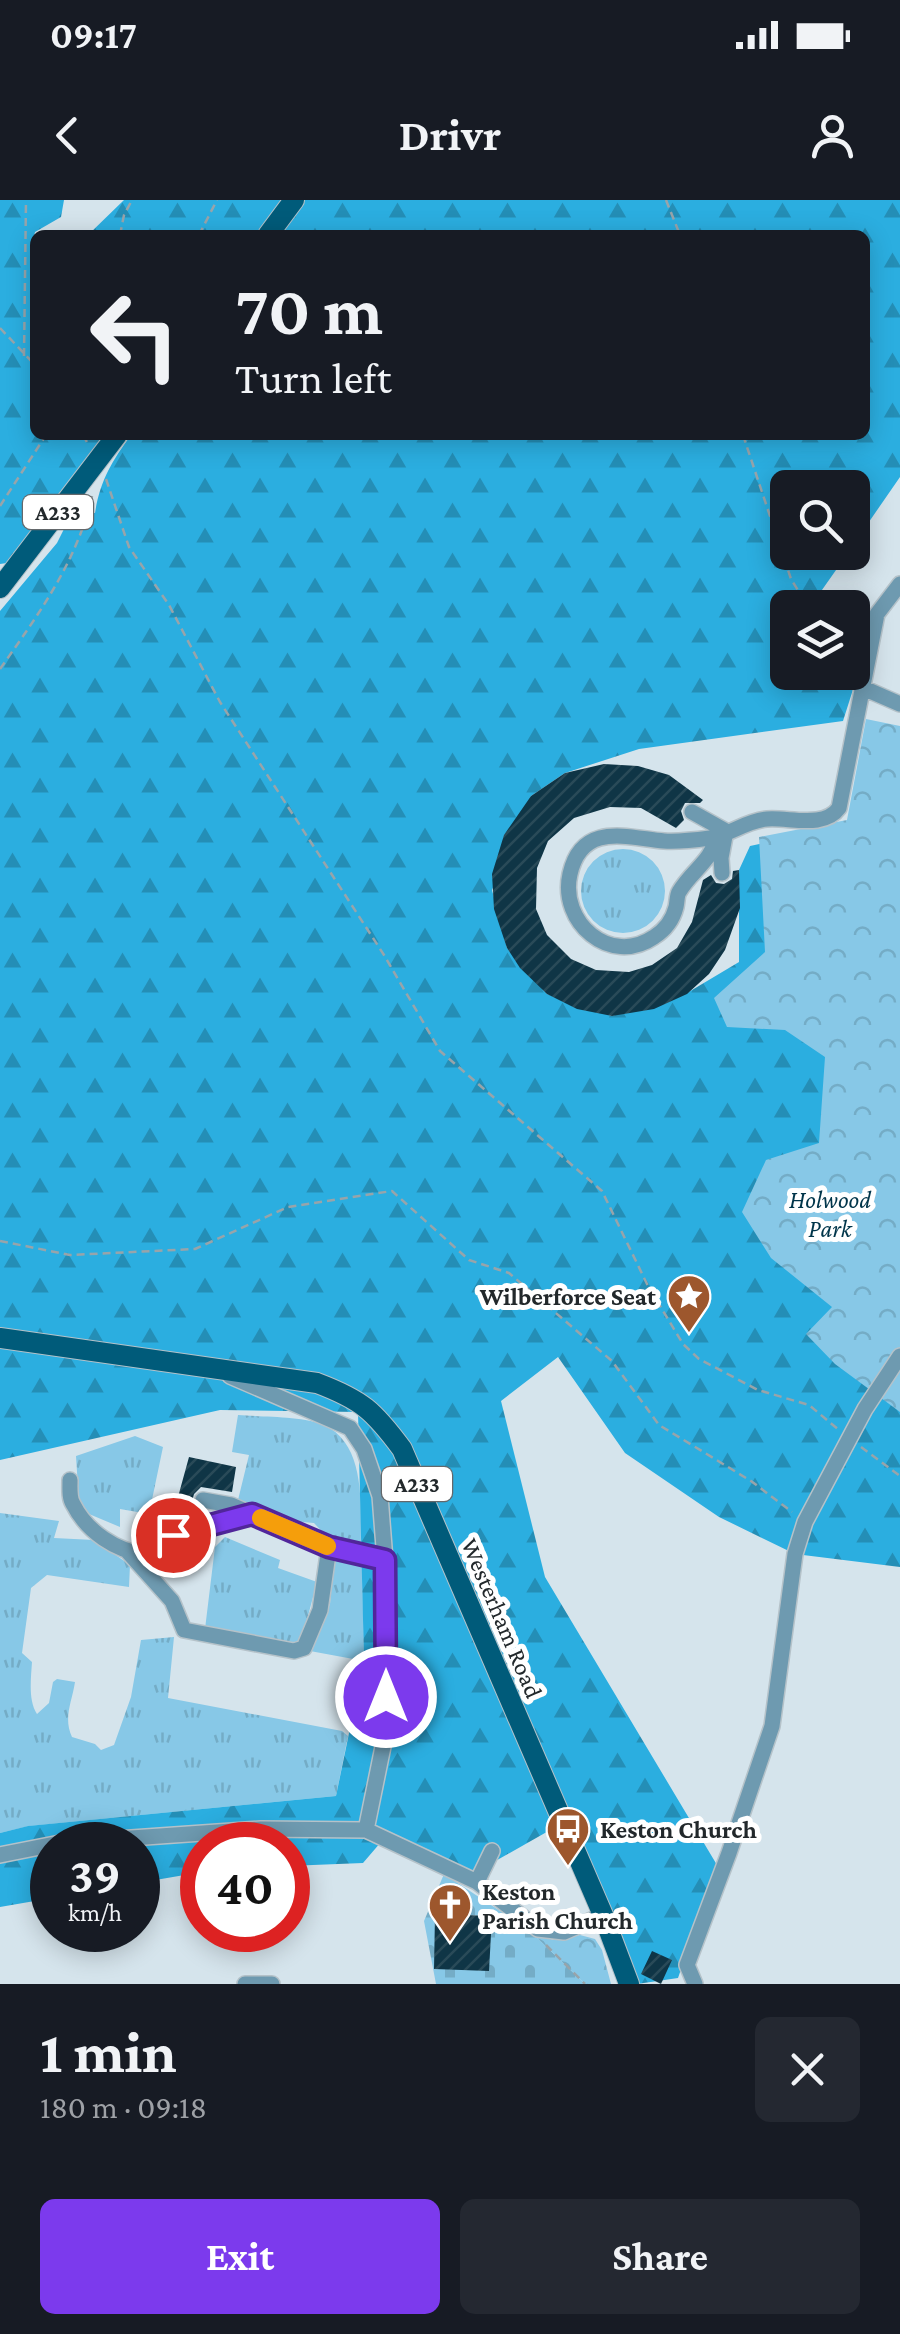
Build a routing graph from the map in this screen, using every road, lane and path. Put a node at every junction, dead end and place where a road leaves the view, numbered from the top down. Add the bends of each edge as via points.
1 (26, 200) edge
2 (132, 200) edge
3 (217, 200) edge
4 (294, 200) edge
5 (666, 200) edge
6 (121, 230) edge
7 (202, 230) edge
8 (272, 230) edge
9 (678, 230) edge
10 (0, 328) edge
11 (24, 356) junction
12 (30, 361) edge
13 (43, 440) edge
14 (113, 440) edge
15 (745, 440) edge
16 (104, 471) dead end
17 (92, 491) dead end
18 (0, 506) edge
19 (900, 584) edge
20 (0, 588) edge
21 (798, 590) edge
22 (870, 648) edge
23 (0, 669) edge
24 (860, 690) edge
25 (868, 690) edge
26 (900, 704) edge
27 (692, 812) dead end
28 (722, 834) junction
29 (722, 874) dead end
30 (0, 1241) edge
31 (0, 1338) edge
32 (900, 1356) edge
33 (208, 1366) junction
34 (850, 1438) junction
35 (900, 1476) edge
36 (70, 1480) dead end
37 (204, 1500) dead end
38 (252, 1514) junction
39 (805, 1522) junction
40 (173, 1535) dead end
41 (329, 1547) junction
42 (128, 1552) junction
43 (146, 1554) dead end
44 (385, 1560) junction
45 (366, 1830) junction
46 (492, 1851) dead end
47 (0, 1855) edge
48 (478, 1882) junction
49 (603, 1915) junction
50 (547, 1946) dead end
51 (245, 1984) edge
52 (272, 1984) edge
53 (585, 1984) edge
54 (629, 1984) edge
55 (695, 1984) edge

1 - 11 path
2 - 6 path
3 - 7 path
4 - 8 main road
5 - 9 path
10 - 11 path
11 - 12 path
13 - 18 path
14 - 20 main road, A233
15 - 21 path
16 - 34 path via 129,547 440,1051 602,1191 648,1286 698,1360 758,1390 809,1405
17 - 23 path via 72,557
19 - 22 street via 878,614
24 - 28 street via 834,816 766,819
25 - 26 street
27 - 28 street
28 - 28 street via 652,939 602,943 569,907 570,871 602,836 666,841
28 - 29 street
30 - 39 path via 70,1255 196,1249 288,1207 392,1191 468,1260 509,1272 612,1361 659,1425
31 - 33 main road, Westerham Road / A233
32 - 34 street
33 - 44 street via 350,1428 380,1496
33 - 49 main road, Westerham Road / A233 via 348,1395 376,1414 402,1449
34 - 35 path
34 - 39 street
36 - 42 street via 71,1502 100,1537
37 - 38 street
38 - 40 street
38 - 41 street
39 - 55 street via 772,1726 687,1965
41 - 42 street via 320,1610 304,1648 294,1650 184,1630 172,1600
41 - 44 street
42 - 43 street
44 - 45 street via 386,1732
45 - 47 street via 261,1828 60,1843
45 - 48 street
46 - 48 street
48 - 49 street via 538,1929 564,1932
49 - 54 main road, Westerham Road / A233
50 - 53 path
51 - 52 street

